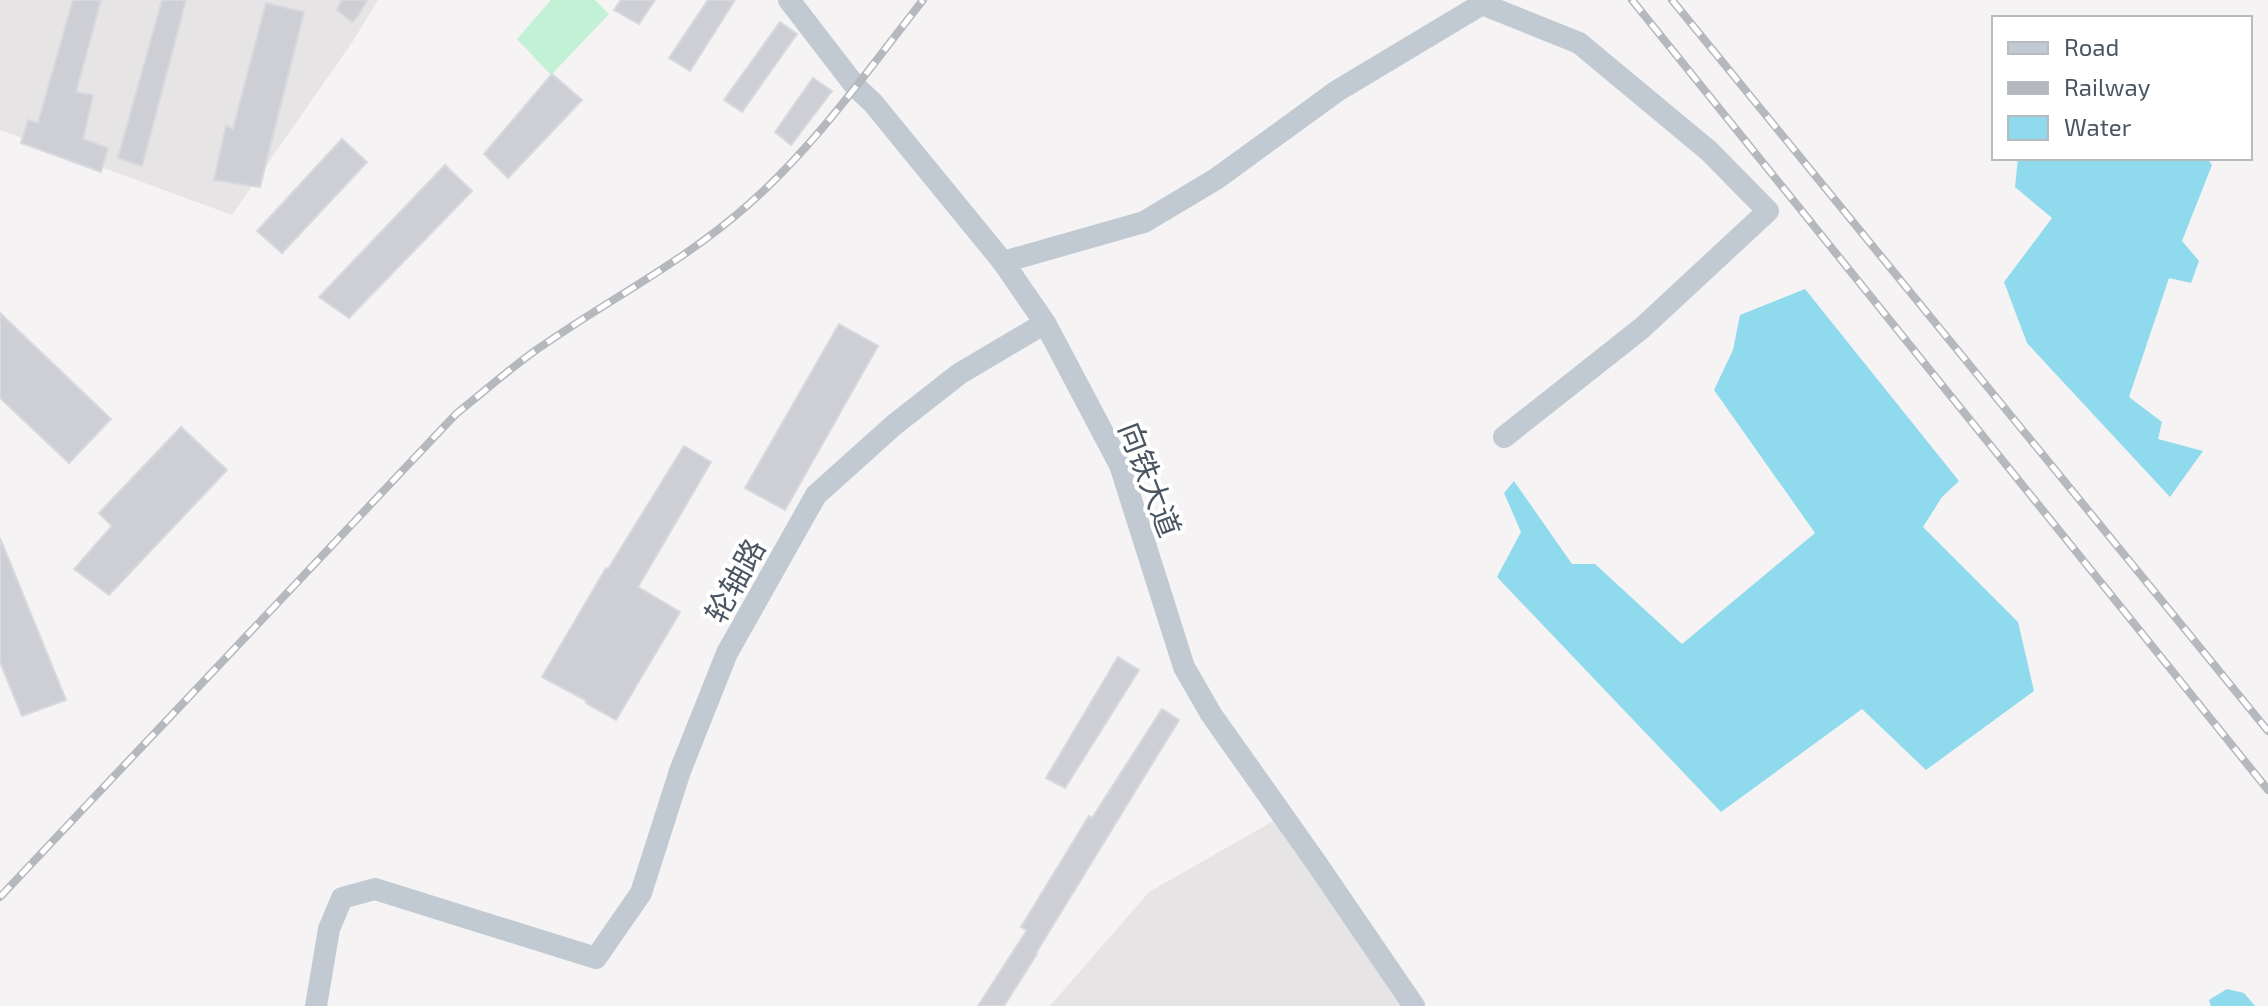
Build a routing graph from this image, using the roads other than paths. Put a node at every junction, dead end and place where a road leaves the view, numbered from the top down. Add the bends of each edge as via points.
1 (789, 0) edge
2 (1003, 262) junction
3 (1045, 323) junction
4 (1504, 437) dead end
5 (316, 1006) edge
6 (1414, 1006) edge

1 - 2 street, 向铁大道
2 - 3 street, 向铁大道
2 - 4 street via 1144,222 1216,179 1337,91 1482,4 1579,43 1709,151 1768,211 1642,328
3 - 5 street, 轮轴路 via 959,374 816,495 727,653 680,771 641,893 596,958 375,889 342,898 329,929
3 - 6 street, 向铁大道 via 1120,465 1184,667 1211,714

